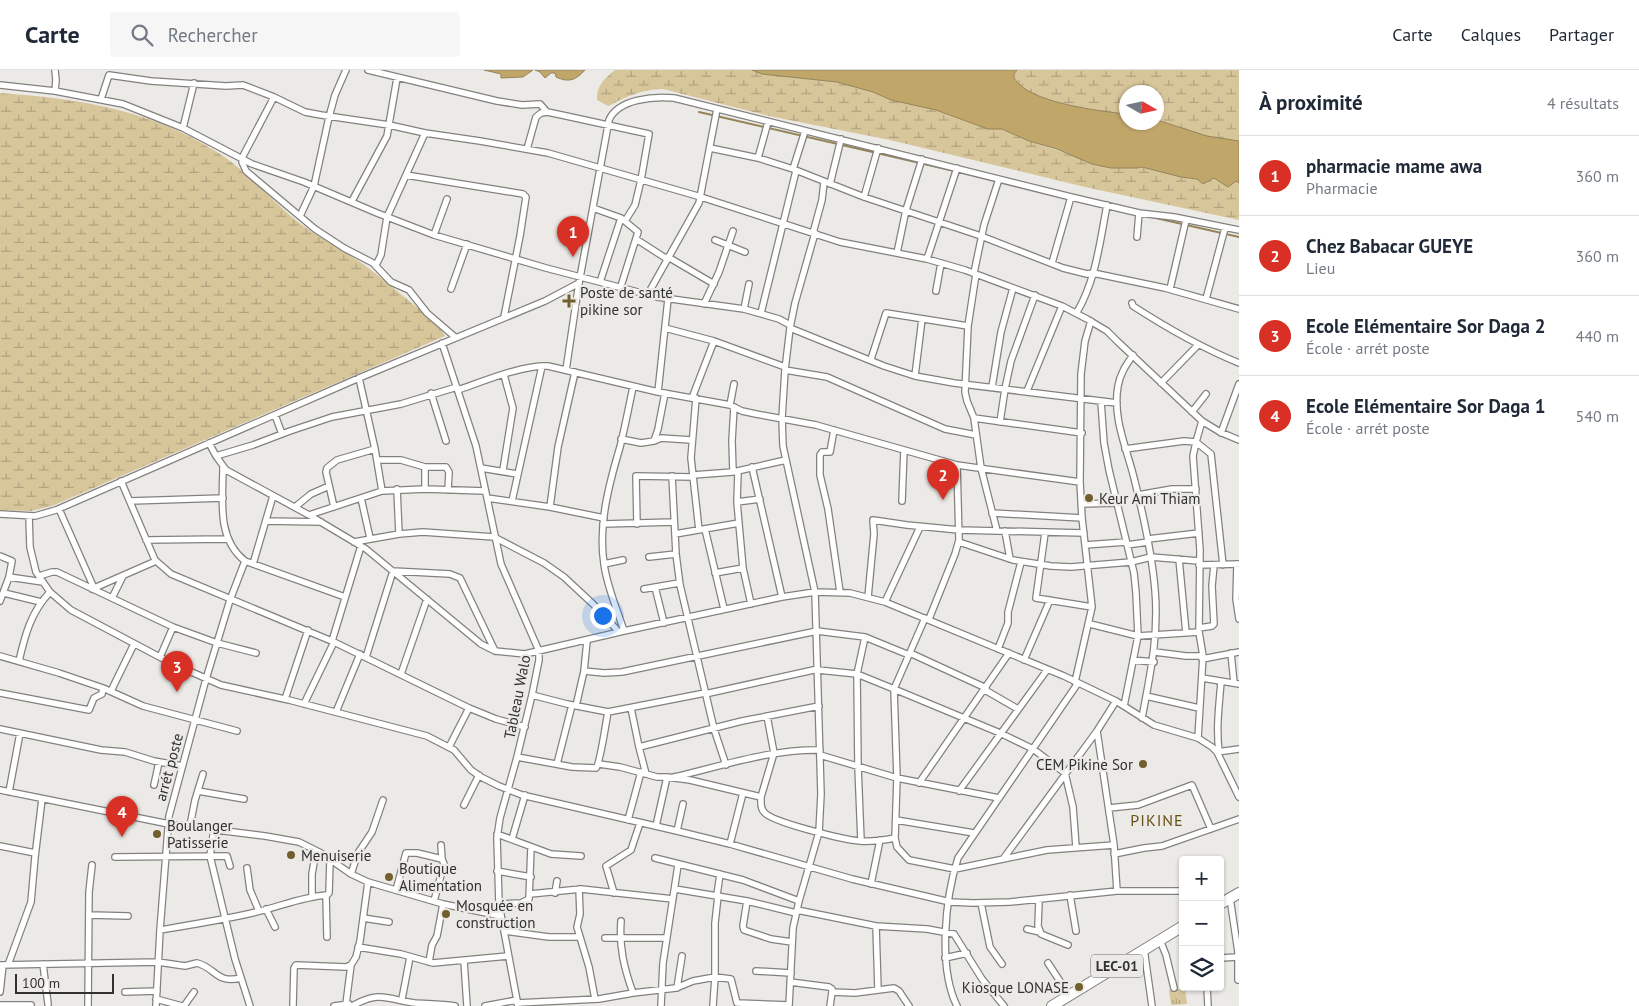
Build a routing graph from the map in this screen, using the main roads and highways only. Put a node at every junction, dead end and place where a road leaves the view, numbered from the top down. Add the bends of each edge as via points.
1 (1179, 928) edge
2 (1057, 1005) edge

1 - 2 highway, LEC-01

